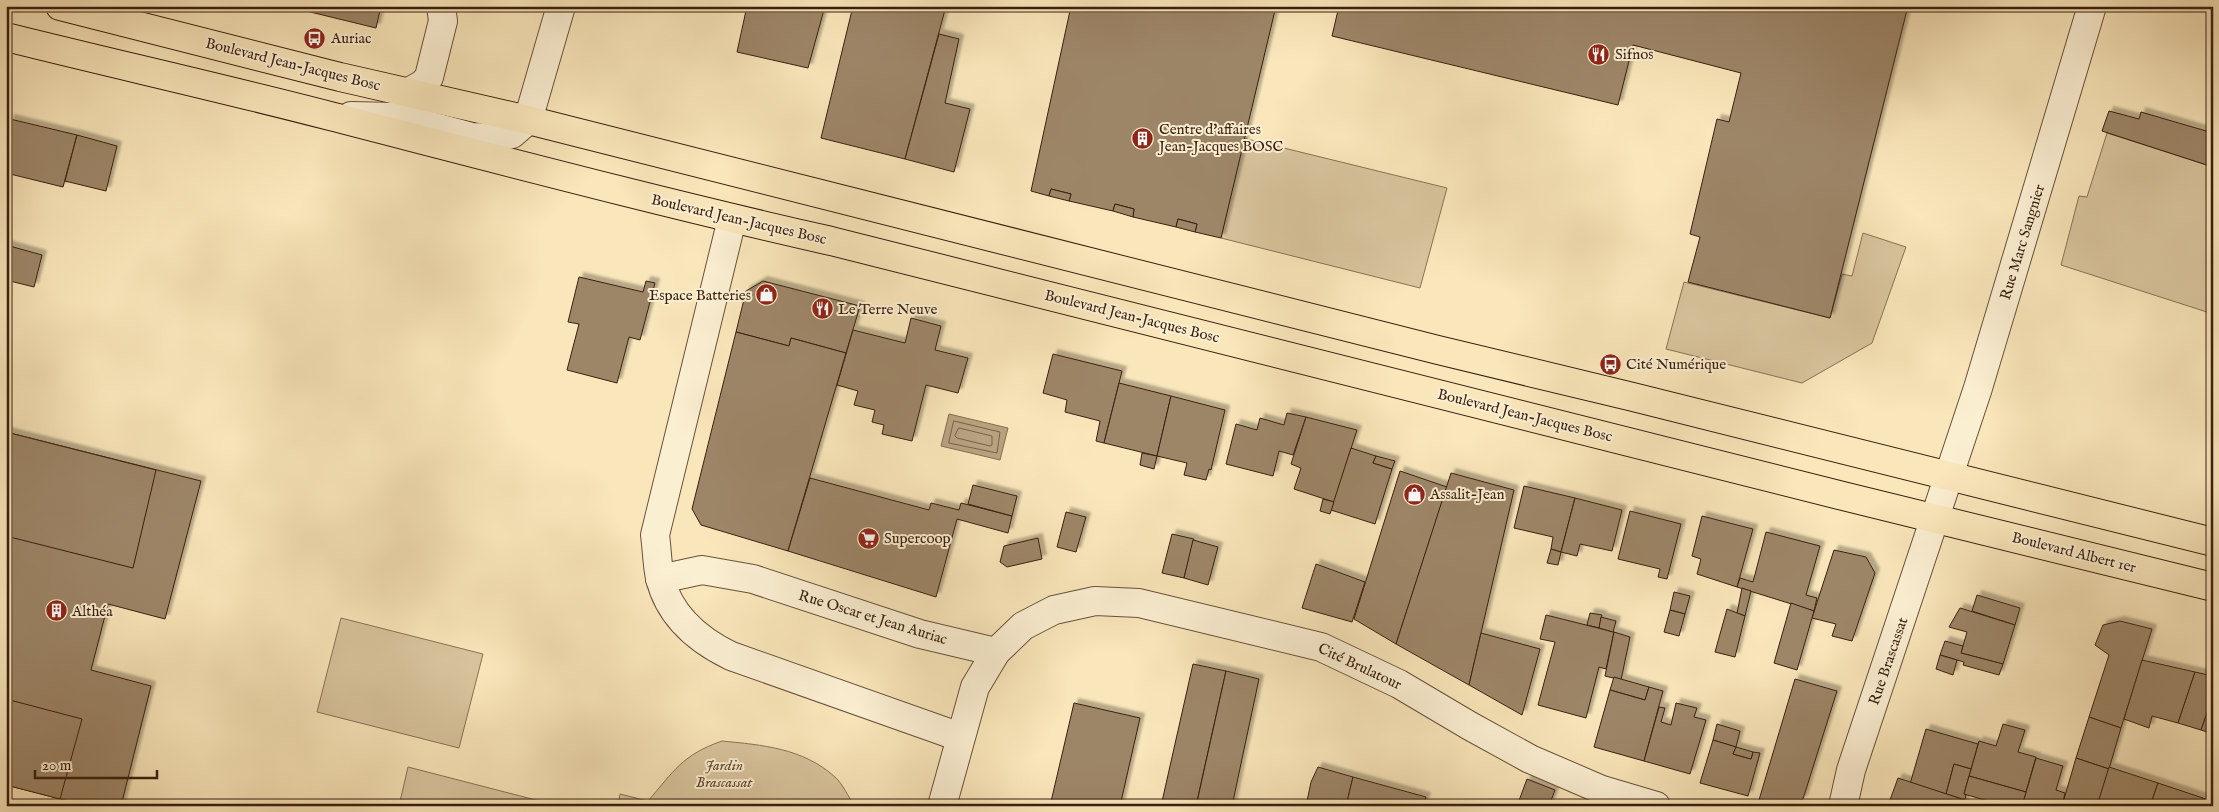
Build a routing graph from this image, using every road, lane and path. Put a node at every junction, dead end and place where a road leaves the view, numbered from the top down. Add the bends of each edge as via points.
1 (441, 6) edge
2 (561, 6) edge
3 (2092, 6) edge
4 (64, 7) edge
5 (6, 37) edge
6 (409, 92) junction
7 (330, 116) junction
8 (528, 120) junction
9 (732, 219) junction
10 (1948, 476) junction
11 (1934, 518) junction
12 (2213, 542) edge
13 (660, 579) junction
14 (2213, 587) edge
15 (996, 652) junction
16 (960, 737) junction
17 (942, 806) edge
18 (1656, 806) edge
19 (1843, 806) edge

1 - 6 street via 443,21 429,77
2 - 8 street
3 - 10 street, Rue Marc Sangnier via 1978,388
4 - 6 main road, Boulevard Jean-Jacques Bosc
5 - 7 main road, Boulevard Jean-Jacques Bosc
6 - 8 main road, Boulevard Jean-Jacques Bosc
7 - 8 street, Boulevard Jean-Jacques Bosc via 397,117 472,137 494,138 512,134
7 - 9 main road, Boulevard Jean-Jacques Bosc
8 - 10 main road, Boulevard Jean-Jacques Bosc
9 - 11 main road, Boulevard Jean-Jacques Bosc via 831,241
9 - 13 street via 655,535
10 - 11 street, Rue Marc Sangnier
10 - 12 main road
11 - 14 main road, Boulevard Albert 1er
11 - 19 street, Rue Brascassat via 1851,770
13 - 15 street, Rue Oscar et Jean Auriac via 702,570 753,578 920,634
13 - 16 street via 684,623 708,645
15 - 16 street via 975,687
15 - 18 street, Cité Brulatour via 1023,626 1054,610 1095,600 1139,603 1178,612 1321,647 1399,684 1530,758 1602,790
16 - 17 street

